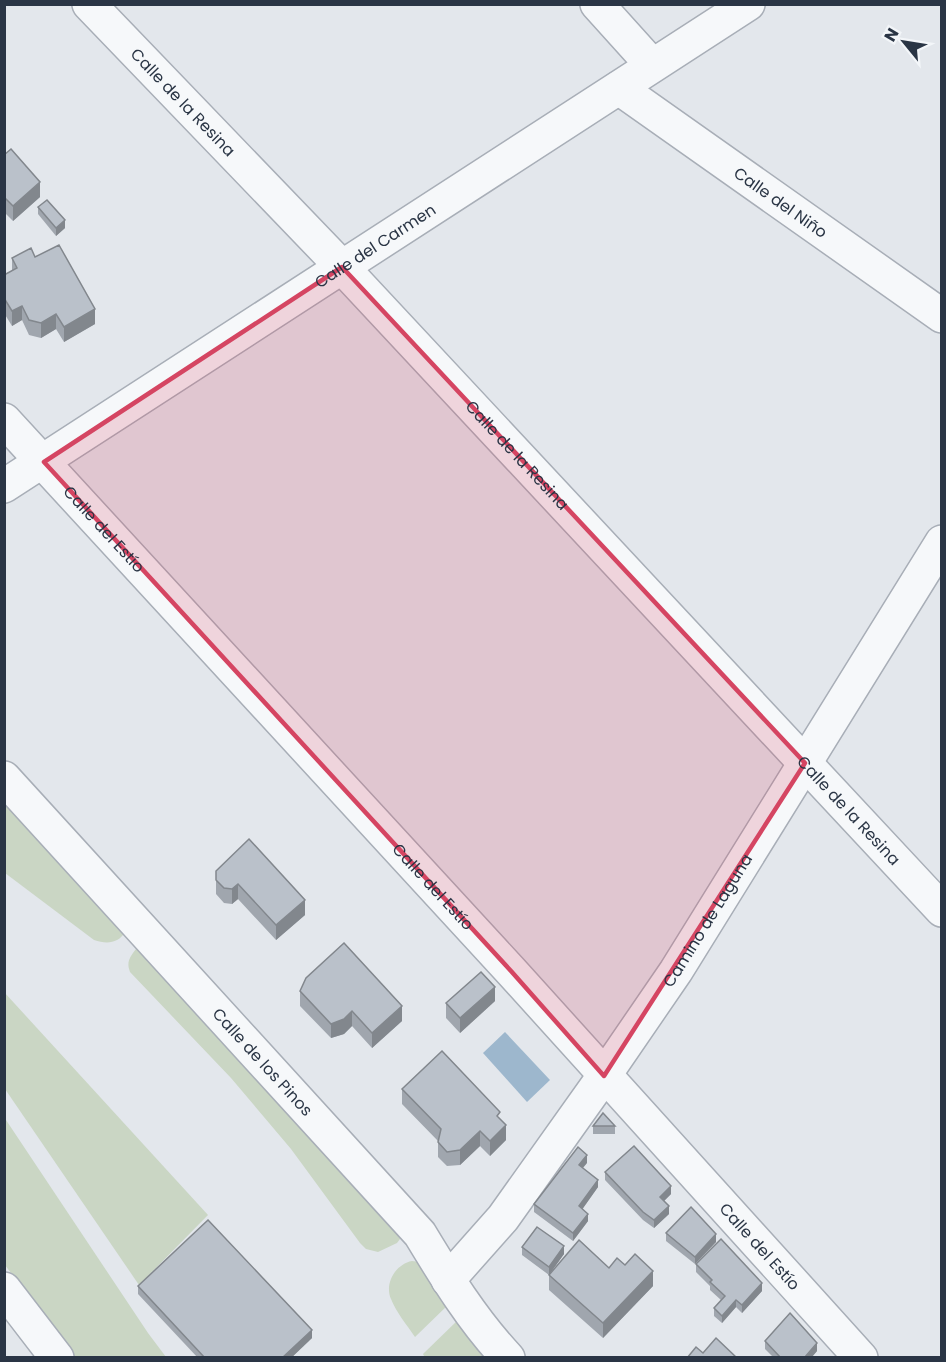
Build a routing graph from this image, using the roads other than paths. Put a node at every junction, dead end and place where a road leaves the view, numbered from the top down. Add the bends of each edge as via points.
1 (89, 4) edge
2 (597, 4) edge
3 (748, 4) edge
4 (652, 65) junction
5 (619, 88) junction
6 (342, 267) junction
7 (942, 316) edge
8 (4, 420) edge
9 (44, 462) junction
10 (4, 486) edge
11 (942, 542) edge
12 (932, 583) edge
13 (805, 763) junction
14 (4, 778) edge
15 (942, 910) edge
16 (604, 1076) junction
17 (448, 1280) junction
18 (4, 1288) edge
19 (57, 1358) edge
20 (507, 1358) edge
21 (861, 1358) edge

1 - 6 street, Calle de la Resina
2 - 4 street
3 - 4 street, Calle del Carmen
4 - 5 street, Calle del Carmen
5 - 6 street, Calle del Carmen
5 - 7 street, Calle del Niño
6 - 9 street, Calle del Carmen
6 - 13 street, Calle de la Resina
8 - 9 street, Calle del Estío
9 - 10 street, Calle del Carmen
9 - 16 street, Calle del Estío
11 - 12 street, Camino de Laguna
12 - 13 street, Camino de Laguna
13 - 15 street, Calle de la Resina
13 - 16 street, Camino de Laguna via 676,971
14 - 17 street, Calle de los Pinos via 420,1234
16 - 17 street, Camino de Laguna via 503,1218
16 - 21 street, Calle del Estío
17 - 20 street, Calle de los Pinos
18 - 19 street

